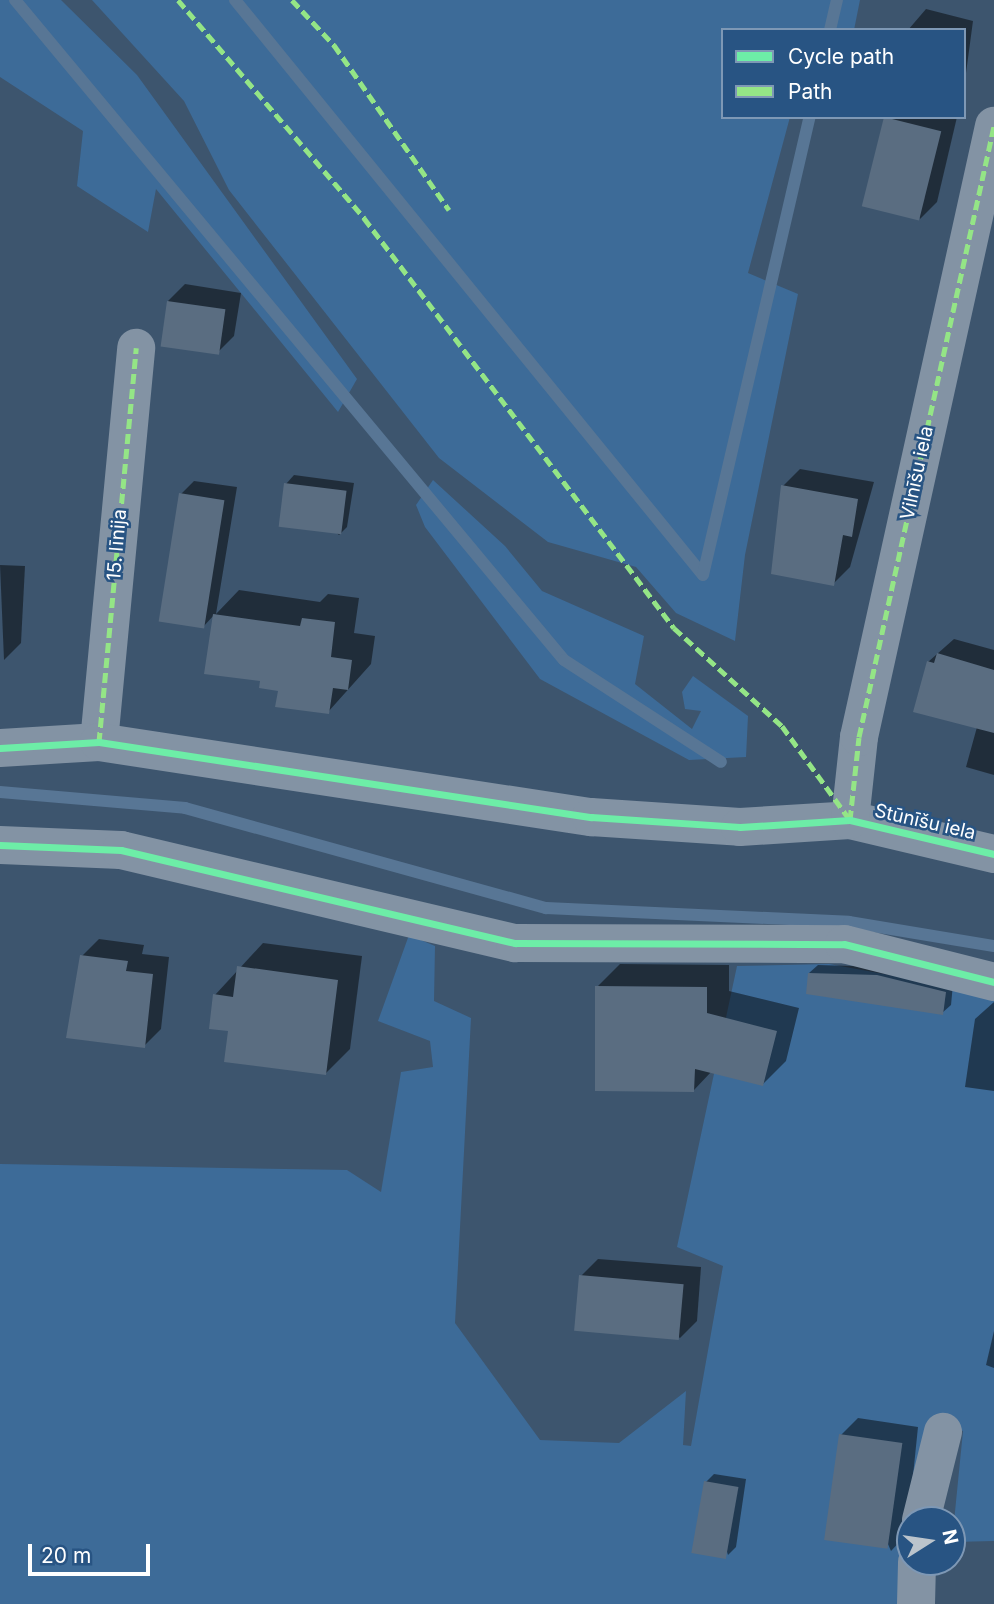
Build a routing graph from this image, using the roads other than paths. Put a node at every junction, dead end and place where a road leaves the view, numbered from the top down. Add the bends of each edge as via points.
1 (994, 126) edge
2 (136, 348) dead end
3 (99, 742) junction
4 (0, 747) edge
5 (849, 820) junction
6 (0, 845) edge
7 (994, 854) edge
8 (994, 982) edge
9 (943, 1432) dead end
10 (924, 1506) edge
11 (917, 1576) edge
12 (916, 1604) edge

1 - 5 street, Vilnīšu iela via 859,737
2 - 3 street, 15. līnija
3 - 4 street, Stūnīšu iela
3 - 5 street, Stūnīšu iela via 591,817 740,827
5 - 7 street, Stūnīšu iela
6 - 8 street via 121,850 515,943 844,944
9 - 10 street
11 - 12 street

